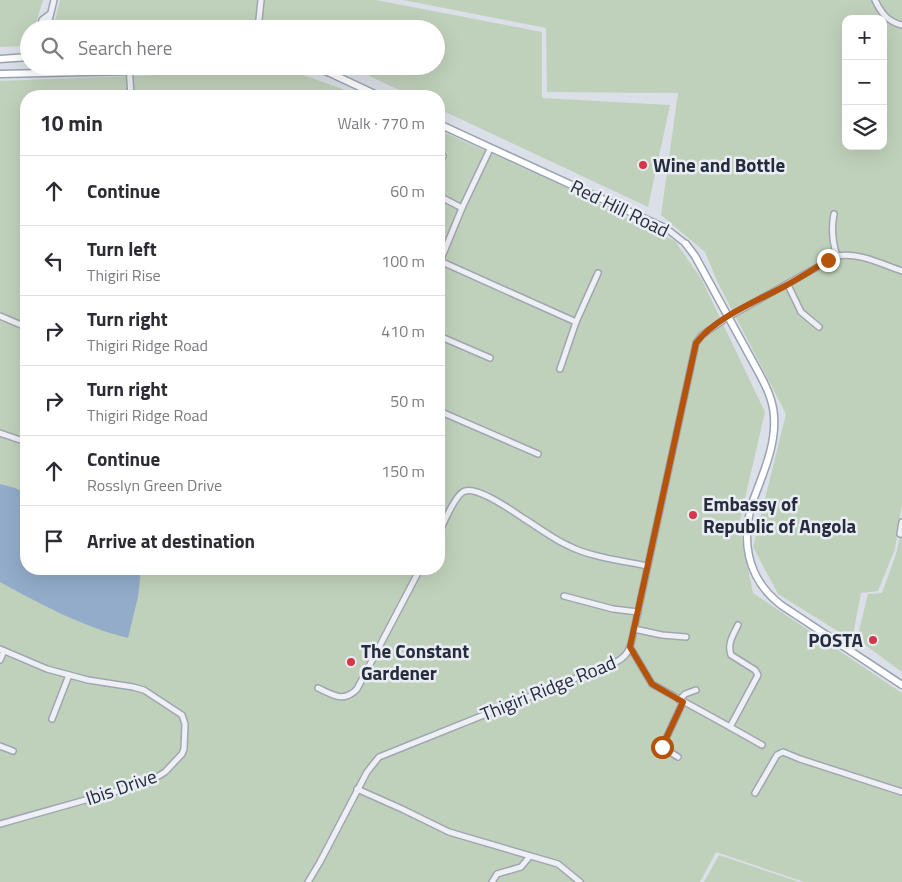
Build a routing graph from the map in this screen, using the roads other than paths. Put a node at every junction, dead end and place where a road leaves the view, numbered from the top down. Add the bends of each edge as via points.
1 (54, 0) edge
2 (261, 0) edge
3 (875, 0) edge
4 (50, 14) junction
5 (42, 20) edge
6 (49, 20) edge
7 (259, 20) edge
8 (902, 25) edge
9 (20, 58) edge
10 (0, 59) edge
11 (20, 73) edge
12 (0, 74) edge
13 (129, 75) edge
14 (334, 75) edge
15 (130, 90) edge
16 (366, 90) edge
17 (445, 127) edge
18 (490, 149) junction
19 (445, 199) edge
20 (462, 208) junction
21 (834, 214) dead end
22 (667, 229) joint
23 (686, 244) joint
24 (445, 250) edge
25 (837, 256) junction
26 (445, 265) edge
27 (902, 271) edge
28 (598, 273) dead end
29 (788, 285) junction
30 (0, 316) edge
31 (728, 317) junction
32 (576, 322) junction
33 (20, 324) edge
34 (819, 327) dead end
35 (445, 339) edge
36 (490, 358) dead end
37 (560, 369) dead end
38 (445, 414) edge
39 (0, 433) edge
40 (20, 440) edge
41 (538, 454) dead end
42 (445, 522) edge
43 (902, 522) edge
44 (900, 534) dead end
45 (647, 566) junction
46 (417, 575) edge
47 (564, 596) dead end
48 (638, 612) junction
49 (738, 625) dead end
50 (634, 629) junction
51 (686, 637) dead end
52 (630, 647) junction
53 (2, 650) edge
54 (0, 660) edge
55 (69, 675) junction
56 (902, 685) edge
57 (318, 688) dead end
58 (696, 690) dead end
59 (681, 701) junction
60 (52, 720) dead end
61 (730, 727) junction
62 (762, 745) dead end
63 (0, 746) edge
64 (13, 751) dead end
65 (678, 757) dead end
66 (357, 789) junction
67 (902, 792) edge
68 (755, 793) dead end
69 (0, 824) edge
70 (530, 856) junction
71 (308, 882) edge
72 (492, 882) edge
73 (580, 882) edge

1 - 4 street
2 - 7 street
3 - 8 street via 889,21
4 - 5 street
4 - 6 street
9 - 10 main road
11 - 12 main road
13 - 15 street
14 - 16 main road
17 - 18 main road, Red Hill Road
18 - 20 street
18 - 22 main road, Red Hill Road
19 - 20 street
20 - 24 street
21 - 25 street via 831,232
22 - 23 street, Red Hill Road
23 - 31 main road, Red Hill Road
25 - 27 street via 856,255
25 - 29 street, Thigiri Ridge Road
26 - 32 street
28 - 32 street
29 - 31 street, Thigiri Ridge Road
29 - 34 street via 801,312
30 - 33 street
31 - 45 street, Thigiri Ridge Road via 702,335 694,348
31 - 56 main road, Red Hill Road via 767,388 774,414 771,453 752,505 747,532 751,564 761,586 781,606
32 - 37 street
35 - 36 street
38 - 41 street
39 - 40 street
42 - 45 street via 460,494 466,490 473,491 568,546
43 - 44 street
45 - 48 street, Thigiri Ridge Road
46 - 57 street via 353,693 342,697
47 - 48 street
48 - 50 street, Thigiri Ridge Road
49 - 61 street via 731,639 731,656 758,675
50 - 51 street
50 - 52 street, Thigiri Ridge Road
52 - 59 street via 652,684
52 - 66 street, Thigiri Ridge Road via 626,655 616,662 386,753 375,761
53 - 54 street
53 - 55 street, Ibis Drive
55 - 60 street
55 - 69 street, Ibis Drive via 133,687 161,700 182,715 185,724 182,754 165,772 147,782
58 - 59 street via 685,694
59 - 61 street
59 - 65 street via 662,747
61 - 62 street
63 - 64 street
66 - 70 street via 449,832
66 - 71 street, Thigiri Ridge Road
67 - 68 street via 783,752 777,755
70 - 72 street via 521,867 497,874
70 - 73 street via 558,864

